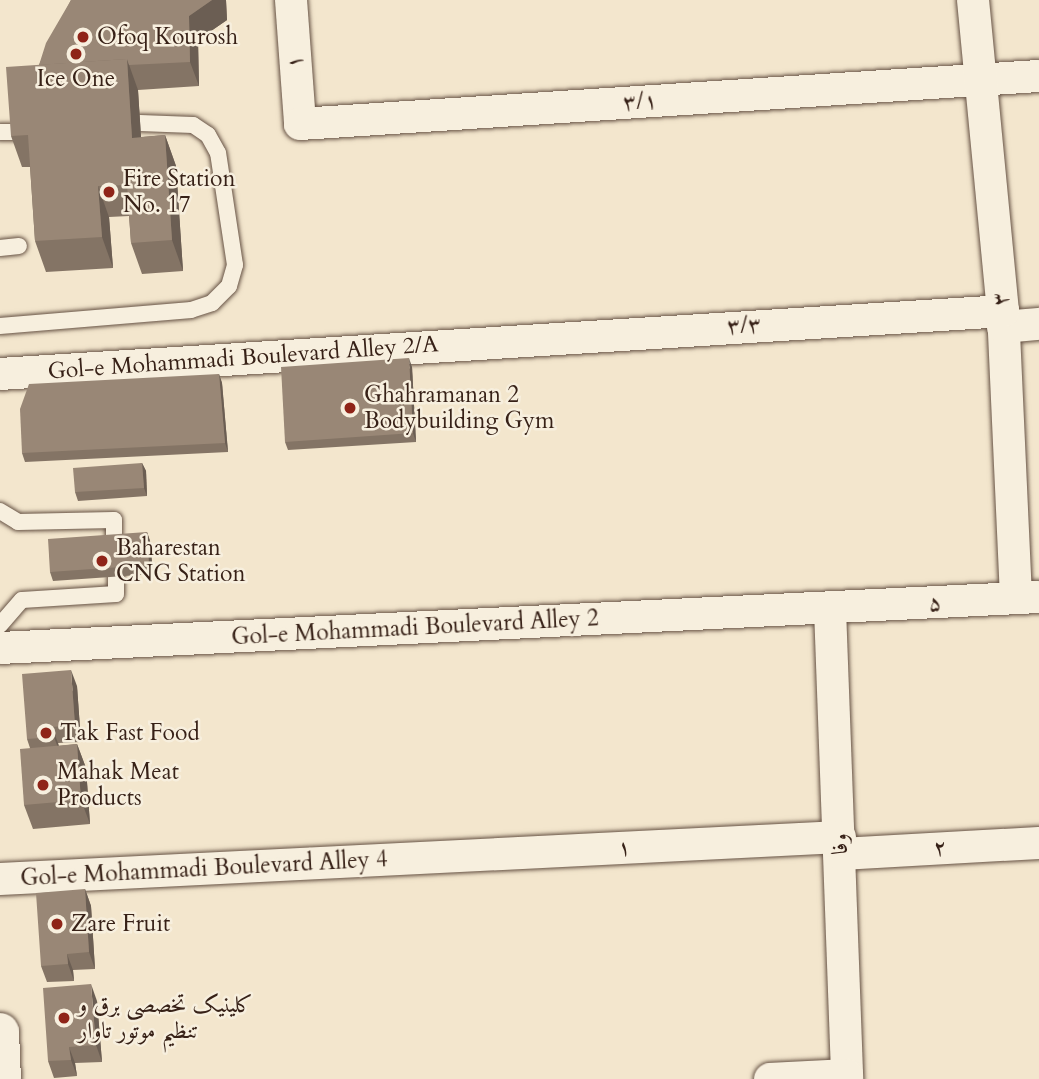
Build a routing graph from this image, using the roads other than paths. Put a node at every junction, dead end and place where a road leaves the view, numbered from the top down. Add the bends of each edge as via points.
1 (291, 0) edge
2 (973, 0) edge
3 (1039, 76) edge
4 (980, 79) junction
5 (140, 123) dead end
6 (300, 124) joint
7 (0, 132) edge
8 (20, 132) edge
9 (19, 246) dead end
10 (0, 248) edge
11 (1003, 319) junction
12 (1039, 324) edge
13 (0, 326) edge
14 (486, 342) joint
15 (0, 374) edge
16 (0, 511) edge
17 (114, 543) edge
18 (116, 576) edge
19 (1028, 597) edge
20 (830, 609) junction
21 (0, 625) edge
22 (0, 648) edge
23 (1039, 843) edge
24 (841, 845) junction
25 (408, 858) joint
26 (0, 879) edge
27 (0, 1032) edge
28 (847, 1077) edge
29 (2, 1079) edge
30 (770, 1079) edge

1 - 6 street, ۱
2 - 4 street, ۳
3 - 4 street, ۳/۱
4 - 6 street, ۳/۱
4 - 11 street, ۳
5 - 13 lane via 193,125 208,135 218,153 235,265 229,286 212,303 191,310
7 - 8 lane
9 - 10 lane
11 - 12 street, ۳/۳
11 - 14 street, ۳/۳
11 - 19 street, ۳
14 - 15 street, Gol-e Mohammadi Boulevard Alley 2/A
16 - 17 lane via 19,522 114,520
18 - 21 lane via 116,594 22,600
19 - 20 street, ۵
20 - 22 street, Gol-e Mohammadi Boulevard Alley 2
20 - 24 street, وفا
23 - 24 street, ۲
24 - 25 street, ۱
24 - 28 street, وفا
25 - 26 street, Gol-e Mohammadi Boulevard Alley 4
27 - 29 main road
28 - 30 street

